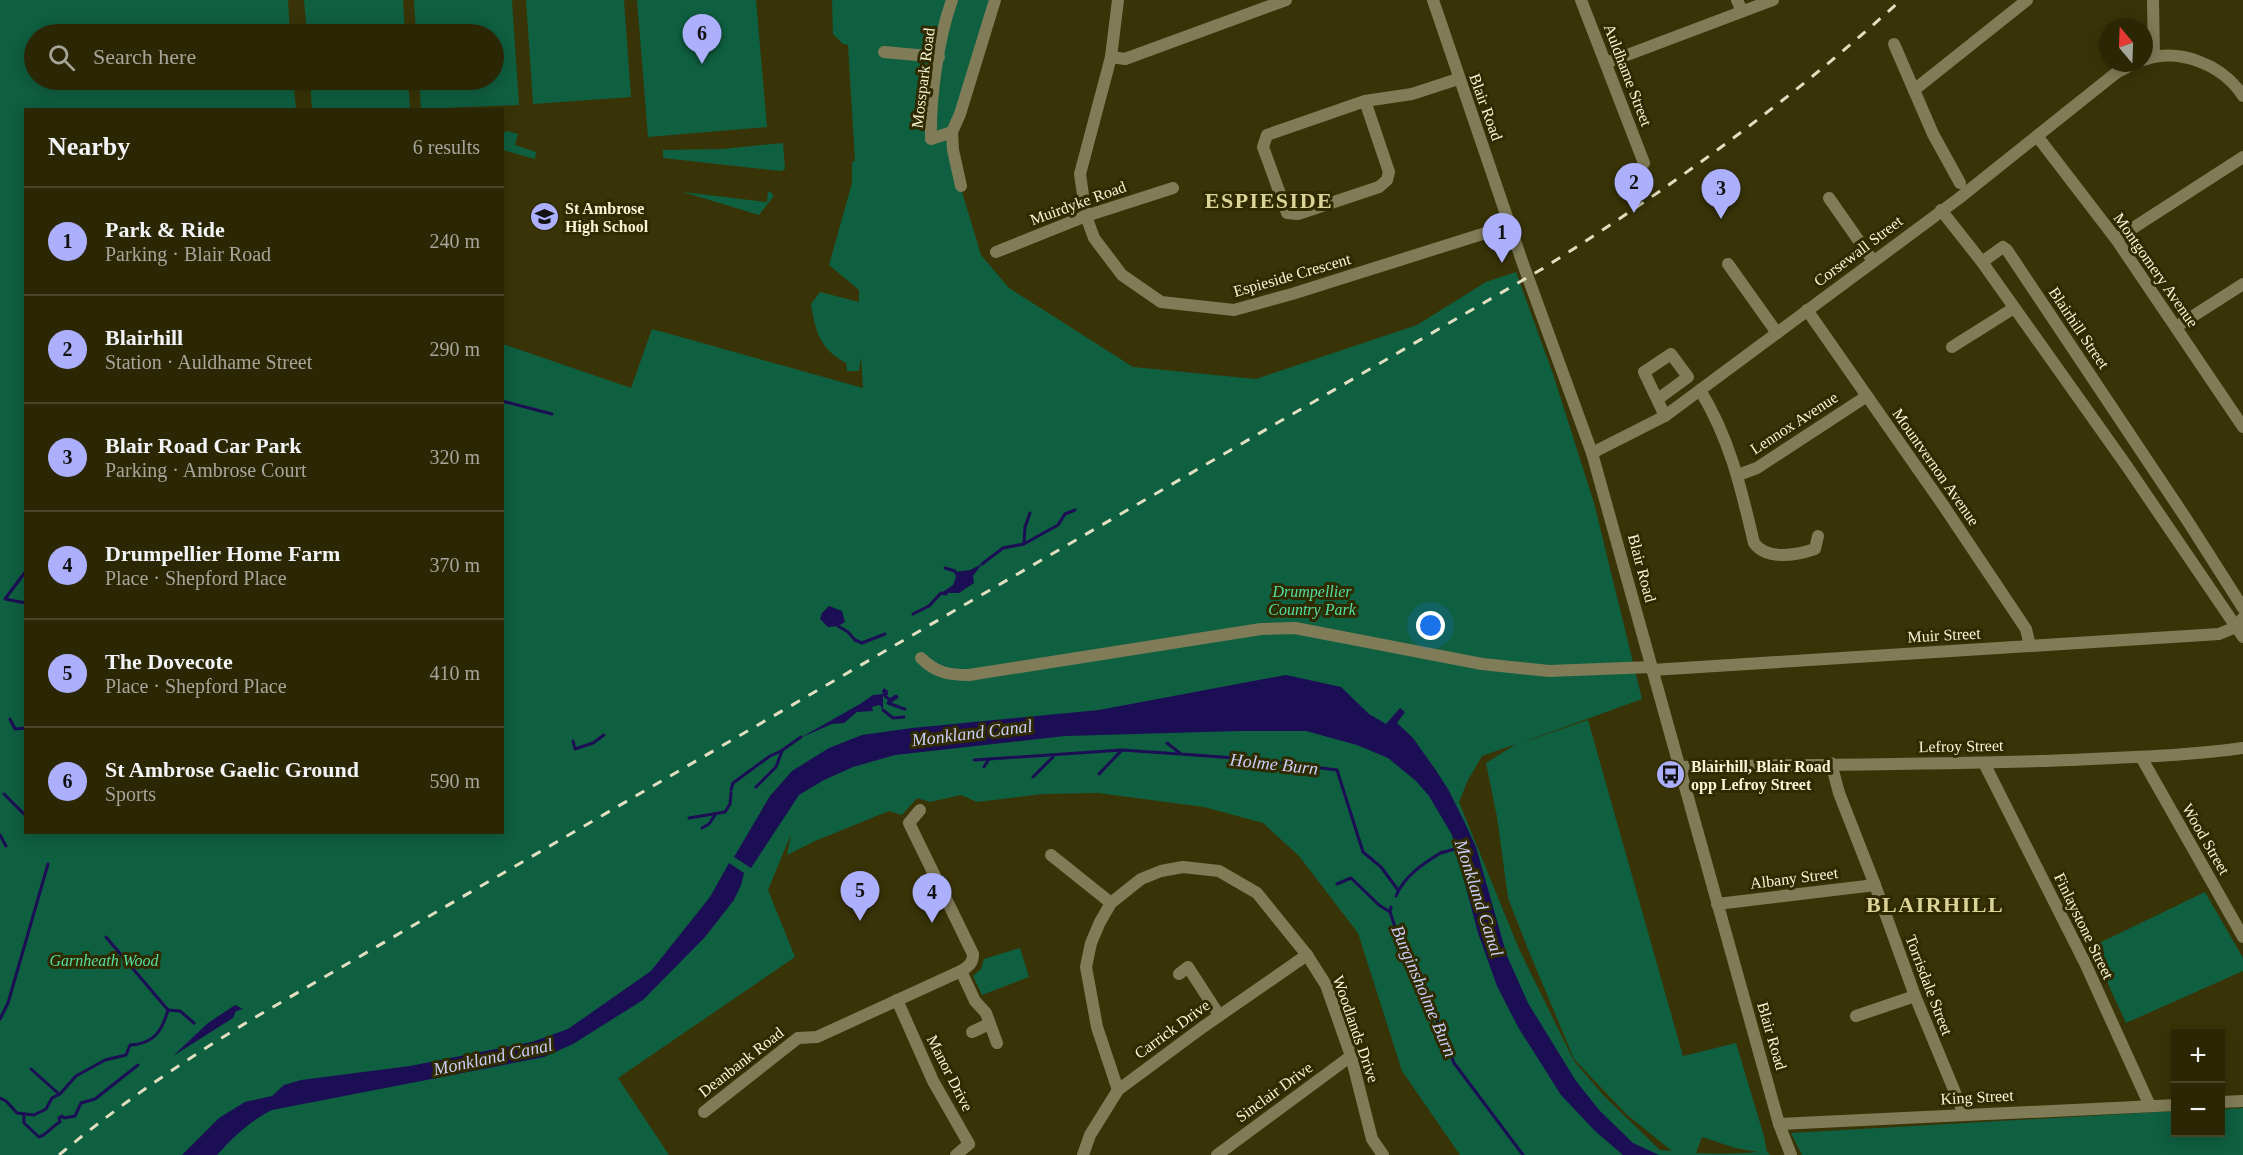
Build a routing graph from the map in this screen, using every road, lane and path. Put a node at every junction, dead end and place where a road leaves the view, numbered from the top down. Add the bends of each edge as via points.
1 (952, 0) edge
2 (995, 0) edge
3 (1118, 0) edge
4 (1286, 0) edge
5 (1433, 0) edge
6 (1581, 0) edge
7 (1773, 0) edge
8 (2027, 0) edge
9 (2153, 0) edge
10 (1739, 6) edge
11 (2152, 18) edge
12 (1894, 44) dead end
13 (884, 52) dead end
14 (939, 57) junction
15 (1111, 57) junction
16 (2153, 58) edge
17 (1606, 63) junction
18 (2118, 72) edge
19 (1458, 79) junction
20 (1914, 90) junction
21 (2243, 96) edge
22 (1365, 101) junction
23 (952, 132) junction
24 (2037, 136) junction
25 (2243, 158) edge
26 (1644, 163) dead end
27 (1960, 183) dead end
28 (961, 186) dead end
29 (1173, 188) dead end
30 (1829, 198) dead end
31 (1941, 210) junction
32 (1086, 216) junction
33 (1511, 225) junction
34 (2116, 239) junction
35 (996, 252) dead end
36 (1873, 261) junction
37 (1982, 262) junction
38 (1728, 264) dead end
39 (2243, 284) edge
40 (2014, 308) junction
41 (1807, 310) junction
42 (2176, 327) junction
43 (1777, 333) junction
44 (1952, 347) dead end
45 (1700, 390) junction
46 (1867, 396) junction
47 (1658, 399) dead end
48 (1665, 416) junction
49 (2241, 420) edge
50 (2141, 450) junction
51 (1592, 453) junction
52 (2124, 461) junction
53 (1738, 475) junction
54 (1818, 536) dead end
55 (2243, 608) edge
56 (2241, 627) edge
57 (2030, 646) junction
58 (921, 658) dead end
59 (1652, 668) junction
60 (2243, 748) edge
61 (2141, 757) junction
62 (1831, 763) junction
63 (1984, 763) junction
64 (1679, 767) junction
65 (920, 810) dead end
66 (1051, 855) dead end
67 (1875, 885) junction
68 (1111, 903) junction
69 (1717, 904) junction
70 (2243, 937) edge
71 (1307, 954) junction
72 (1187, 968) dead end
73 (961, 971) junction
74 (1915, 996) junction
75 (897, 1000) junction
76 (1219, 1015) junction
77 (1856, 1016) dead end
78 (989, 1024) junction
79 (972, 1032) dead end
80 (997, 1043) dead end
81 (1351, 1056) junction
82 (1118, 1090) junction
83 (2243, 1101) edge
84 (2225, 1102) edge
85 (2171, 1105) edge
86 (2150, 1106) junction
87 (704, 1112) dead end
88 (1964, 1114) junction
89 (1779, 1124) junction
90 (956, 1155) edge
91 (1083, 1155) edge
92 (1217, 1155) edge
93 (1383, 1155) edge
94 (1790, 1155) edge

1 - 14 street, Mosspark Road
2 - 23 street
3 - 15 street, Espieside Crescent
4 - 15 street via 1125,59
5 - 19 street, Blair Road
6 - 17 street, Auldhame Street
7 - 10 street
8 - 20 street
9 - 11 street
10 - 17 street
12 - 20 street
13 - 14 street
14 - 23 street, Mosspark Road via 932,139
15 - 32 street, Espieside Crescent via 1080,174
16 - 21 street via 2178,57 2205,64 2225,75
17 - 26 street, Auldhame Street
18 - 24 street, Corsewall Street
19 - 22 street via 1412,94
19 - 33 street, Blair Road
20 - 27 street
22 - 22 street via 1265,138 1263,147 1287,213 1298,214 1379,187 1387,180 1389,172
23 - 28 street
24 - 31 street, Corsewall Street
24 - 34 street, Montgomery Avenue
25 - 34 street
29 - 32 street, Muirdyke Road
30 - 36 street
31 - 36 street, Corsewall Street
31 - 37 street
32 - 33 street, Espieside Crescent via 1094,238 1122,275 1161,302 1234,310
32 - 35 street, Muirdyke Road
33 - 51 street, Blair Road
34 - 42 street, Montgomery Avenue
36 - 41 street, Corsewall Street
37 - 40 street
37 - 50 street, Blairhill Street via 2003,247 2007,250
38 - 43 street
39 - 42 street
40 - 44 street
40 - 52 street
41 - 43 street, Corsewall Street
41 - 46 street, Mountvernon Avenue
42 - 49 street, Montgomery Avenue
43 - 45 street, Corsewall Street
45 - 48 street, Corsewall Street
45 - 53 street via 1720,426
46 - 53 street, Lennox Avenue via 1757,468
46 - 57 street, Mountvernon Avenue via 2026,629
47 - 48 street
48 - 51 street, Corsewall Street
50 - 52 street
50 - 55 street, Blairhill Street
51 - 59 street, Blair Road
52 - 56 street
53 - 54 street via 1758,549 1772,555 1808,552 1815,549
56 - 57 street, Muir Street via 2220,634
57 - 59 street, Muir Street
58 - 59 street, Muir Street via 944,674 969,675 1261,629 1295,628 1482,664 1549,671
59 - 64 street, Blair Road
60 - 61 street, Lefroy Street
61 - 63 street, Lefroy Street
61 - 70 street, Wood Street
62 - 63 street, Lefroy Street
62 - 64 street, Lefroy Street
62 - 67 street, Torrisdale Street
63 - 86 street, Finlaystone Street via 2085,963
64 - 69 street, Blair Road
65 - 73 street via 909,824 973,954 970,965
66 - 68 street
67 - 69 street, Albany Street
67 - 74 street, Torrisdale Street
68 - 71 street, Woodlands Drive via 1140,879 1161,871 1183,867 1219,871 1257,893
68 - 82 street, Woodlands Drive via 1091,944 1086,967 1097,1027
69 - 89 street, Blair Road
71 - 76 street, Carrick Drive
71 - 81 street, Woodlands Drive via 1326,985
72 - 76 street
73 - 75 street, Deanbank Road
73 - 78 street
74 - 77 street
74 - 88 street, Torrisdale Street
75 - 87 street, Deanbank Road via 817,1037 798,1038
75 - 90 street, Manor Drive via 933,1081 969,1144
76 - 82 street, Carrick Drive
78 - 79 street
78 - 80 street
81 - 92 street, Sinclair Drive
81 - 93 street, Woodlands Drive via 1372,1139
82 - 91 street, Carrick Drive via 1090,1135
83 - 84 street
85 - 86 street, King Street
86 - 88 street, King Street
88 - 89 street, King Street
89 - 94 street, Blair Road

